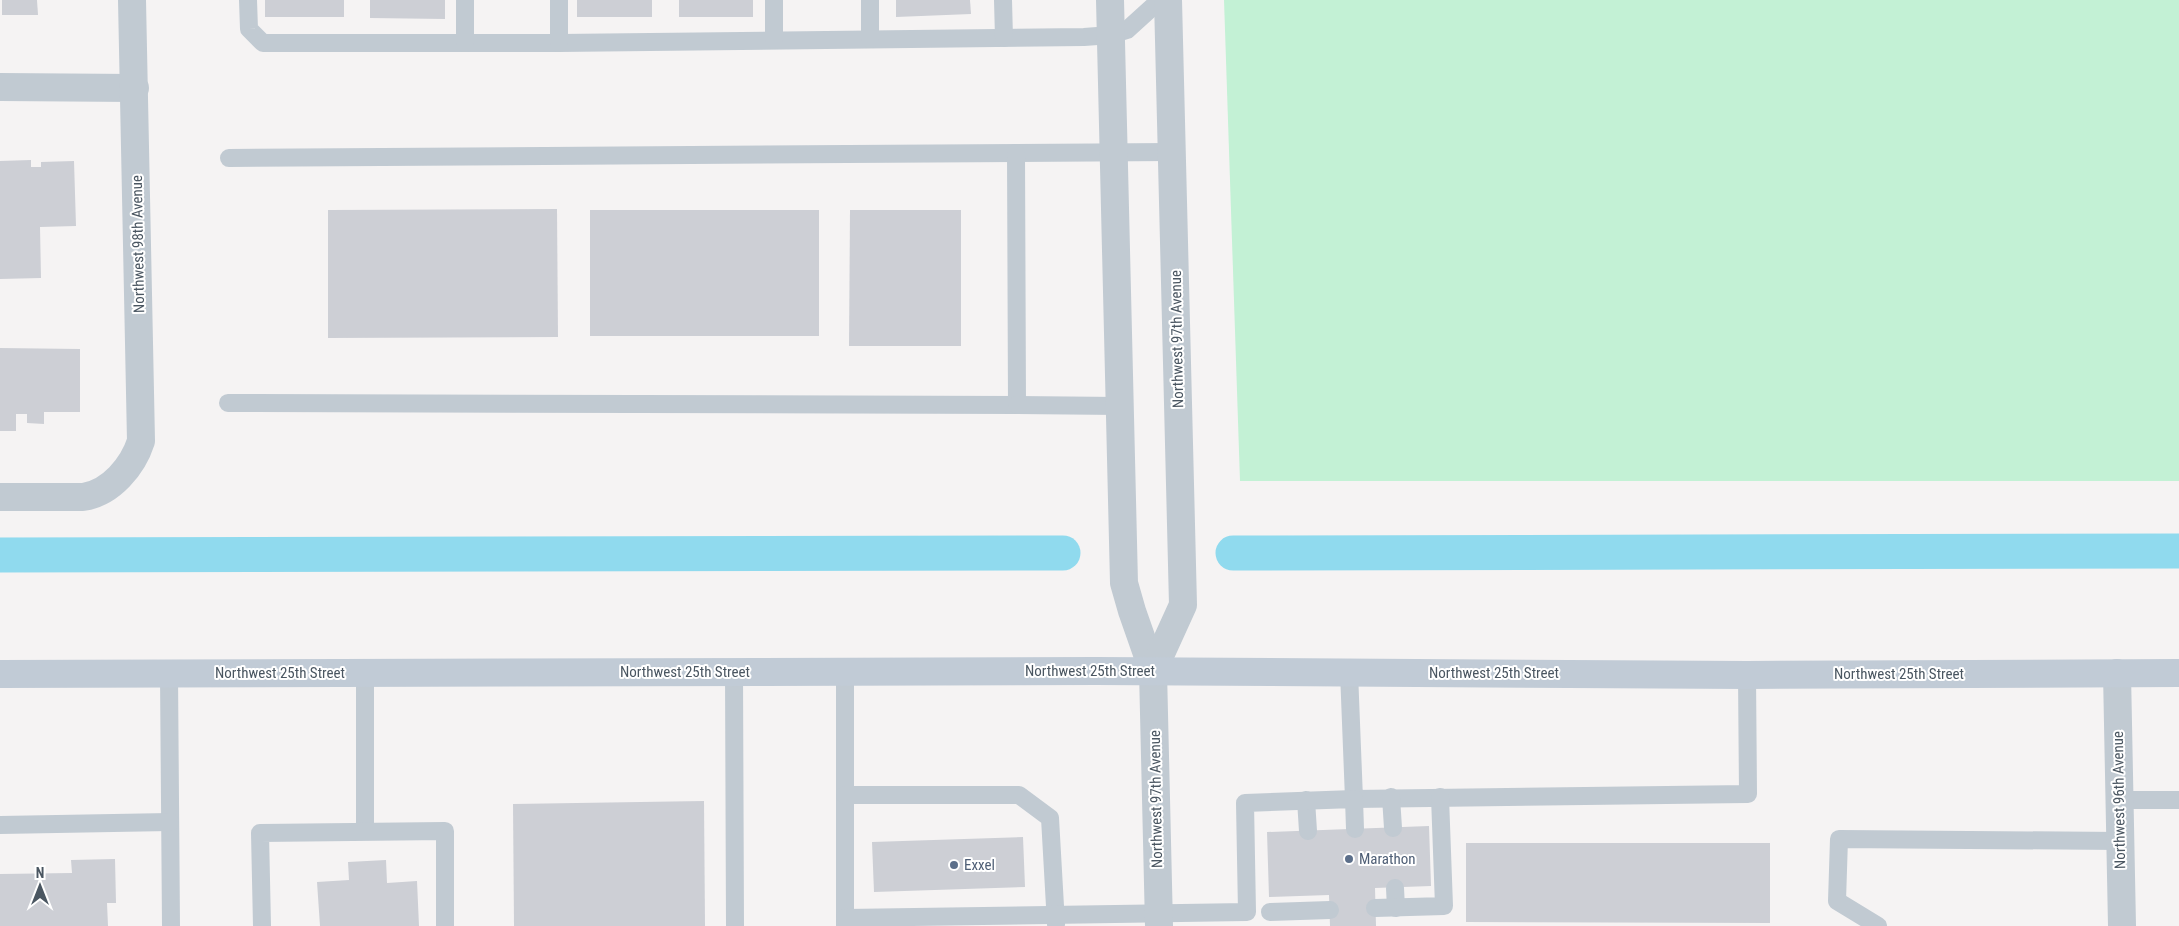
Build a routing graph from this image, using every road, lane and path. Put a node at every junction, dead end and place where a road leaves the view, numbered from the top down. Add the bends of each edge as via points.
1 (132, 0) edge
2 (248, 0) edge
3 (465, 0) edge
4 (559, 0) edge
5 (774, 0) edge
6 (870, 0) edge
7 (1003, 0) edge
8 (1110, 0) edge
9 (1160, 0) edge
10 (1168, 0) edge
11 (1111, 35) junction
12 (1004, 38) junction
13 (870, 39) junction
14 (774, 40) junction
15 (465, 43) junction
16 (559, 43) junction
17 (0, 87) edge
18 (135, 88) junction
19 (1172, 152) junction
20 (1114, 153) junction
21 (1016, 154) junction
22 (229, 158) dead end
23 (228, 403) dead end
24 (1017, 405) junction
25 (1120, 406) junction
26 (0, 497) edge
27 (1153, 671) junction
28 (734, 672) junction
29 (845, 672) junction
30 (1349, 672) junction
31 (365, 673) junction
32 (2116, 673) junction
33 (2179, 673) edge
34 (0, 674) edge
35 (169, 674) junction
36 (1747, 675) junction
37 (845, 795) junction
38 (1390, 797) junction
39 (1440, 797) junction
40 (1354, 799) junction
41 (1306, 800) junction
42 (2120, 800) junction
43 (2179, 800) edge
44 (170, 822) junction
45 (0, 825) edge
46 (1392, 828) dead end
47 (1355, 829) dead end
48 (365, 831) junction
49 (1308, 831) dead end
50 (2120, 841) junction
51 (1395, 888) dead end
52 (1375, 908) dead end
53 (1396, 908) junction
54 (1330, 910) dead end
55 (1247, 912) junction
56 (1159, 919) edge
57 (1270, 919) edge
58 (1056, 920) edge
59 (845, 922) edge
60 (171, 926) edge
61 (262, 926) edge
62 (445, 926) edge
63 (735, 926) edge
64 (1878, 926) edge
65 (2122, 926) edge

1 - 18 street, Northwest 98th Avenue
2 - 15 lane via 249,29 263,43
3 - 15 lane
4 - 16 lane
5 - 14 lane
6 - 13 lane
7 - 12 lane
8 - 11 street, Northwest 97th Avenue
9 - 11 lane via 1127,30
10 - 19 street, Northwest 97th Avenue
11 - 12 lane
11 - 20 street, Northwest 97th Avenue
12 - 13 lane
13 - 14 lane
14 - 16 lane
15 - 16 lane
17 - 18 street
18 - 26 street, Northwest 98th Avenue via 141,441 132,462 101,491 83,497
19 - 20 lane
19 - 27 street, Northwest 97th Avenue via 1183,605
20 - 21 lane
20 - 25 street, Northwest 97th Avenue
21 - 22 lane
21 - 24 lane
23 - 24 lane
24 - 25 lane
25 - 27 street, Northwest 97th Avenue via 1124,583
27 - 29 main road, Northwest 25th Street
27 - 30 main road, Northwest 25th Street
27 - 56 street, Northwest 97th Avenue
28 - 29 main road, Northwest 25th Street
28 - 31 main road, Northwest 25th Street
28 - 63 lane
29 - 37 lane
30 - 36 main road, Northwest 25th Street
30 - 40 lane
31 - 35 main road, Northwest 25th Street
31 - 48 lane
32 - 33 main road, Northwest 25th Street
32 - 36 main road, Northwest 25th Street
32 - 42 street, Northwest 96th Avenue
34 - 35 main road, Northwest 25th Street
35 - 44 lane
36 - 39 lane via 1748,794
37 - 58 lane via 1019,795 1050,818
37 - 59 lane
38 - 39 lane
38 - 40 lane
38 - 46 lane
39 - 53 lane via 1444,906
40 - 41 lane
40 - 47 lane
41 - 49 lane
41 - 55 lane via 1245,803
42 - 43 lane
42 - 50 street, Northwest 96th Avenue
44 - 45 lane
44 - 60 lane
48 - 61 lane via 260,833
48 - 62 lane via 445,831
50 - 64 lane via 1839,839 1837,901
50 - 65 street, Northwest 96th Avenue
51 - 53 lane
52 - 53 lane
54 - 57 lane via 1311,903
55 - 56 lane
55 - 57 lane
56 - 58 lane
58 - 59 lane

